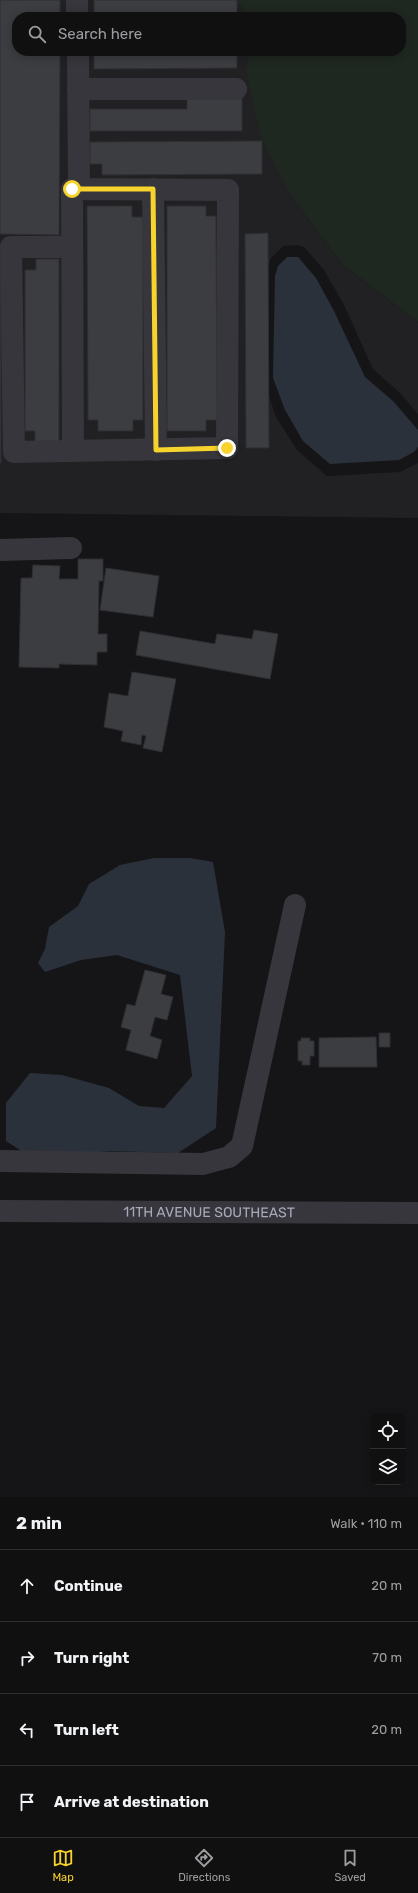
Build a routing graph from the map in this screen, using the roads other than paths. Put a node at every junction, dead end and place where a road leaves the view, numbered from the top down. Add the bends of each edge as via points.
1 (77, 0) edge
2 (78, 12) edge
3 (78, 56) edge
4 (78, 89) junction
5 (236, 89) dead end
6 (79, 189) junction
7 (153, 189) junction
8 (72, 247) junction
9 (156, 450) junction
10 (73, 451) junction
11 (71, 548) dead end
12 (0, 550) edge
13 (295, 905) dead end
14 (0, 1161) edge
15 (0, 1211) edge
16 (418, 1213) edge

1 - 2 street
3 - 4 street
4 - 5 street
4 - 6 street
6 - 7 street
6 - 8 street via 72,189
7 - 9 street
7 - 9 street via 228,190 227,448
8 - 10 street
8 - 10 street via 11,247 14,452
9 - 10 street
11 - 12 street
13 - 14 street via 242,1146 230,1156 203,1164
15 - 16 street, 11TH AVENUE SOUTHEAST

